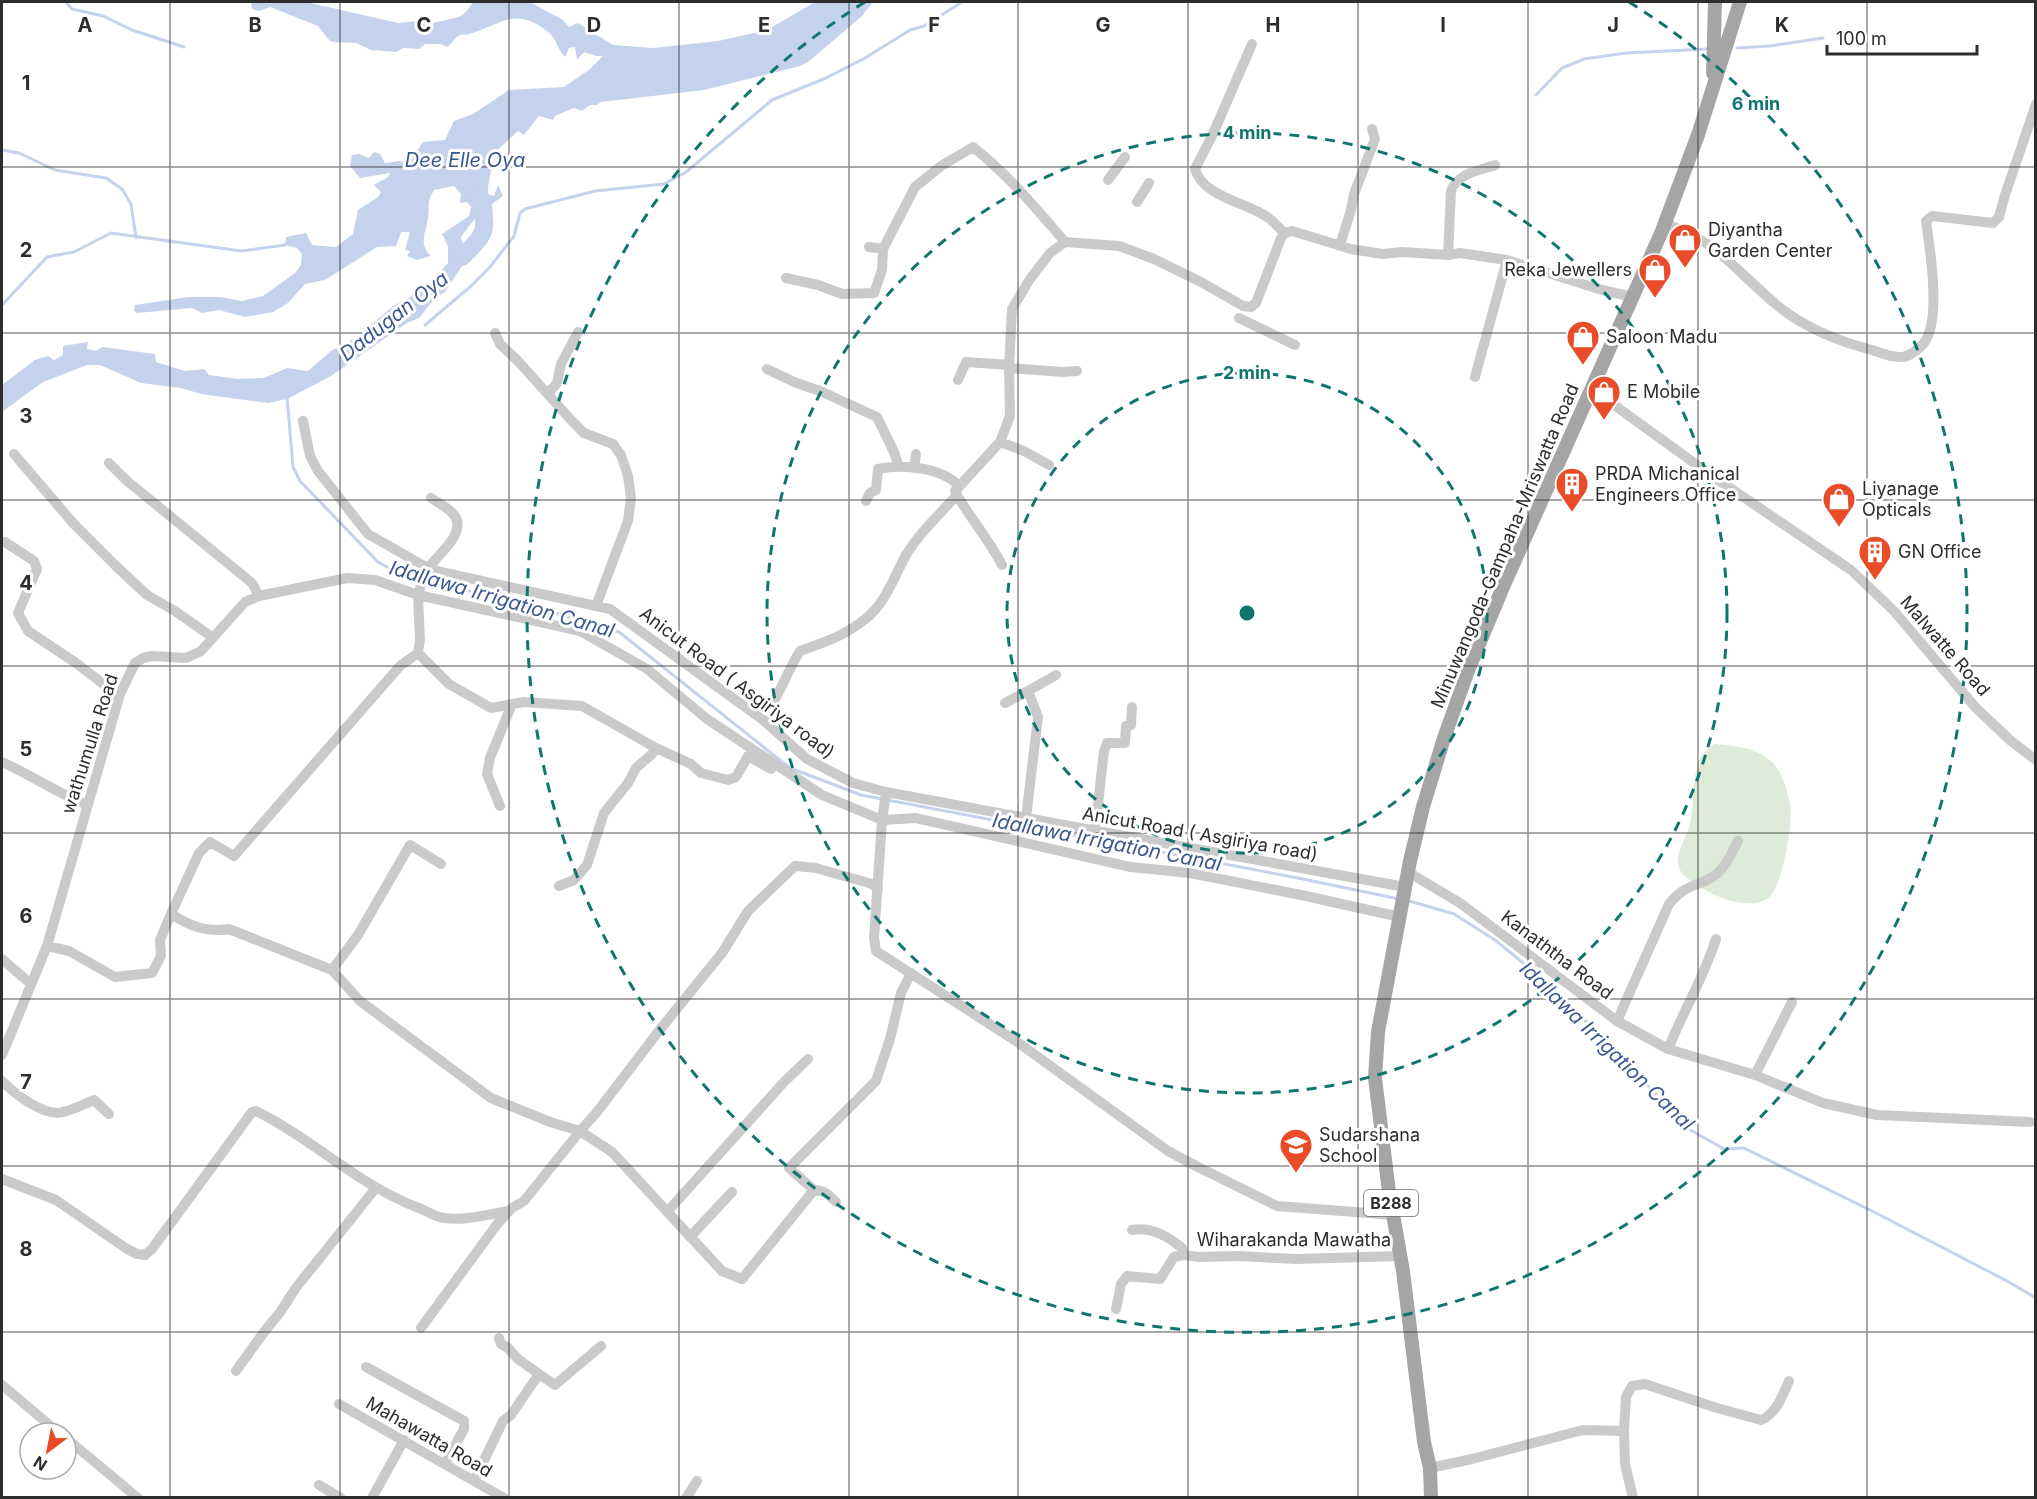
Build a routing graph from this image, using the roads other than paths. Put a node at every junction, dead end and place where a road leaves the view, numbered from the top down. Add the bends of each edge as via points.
1 (1714, 2) edge
2 (1740, 2) edge
3 (1252, 44) dead end
4 (1713, 87) junction
5 (2036, 104) edge
6 (1372, 129) dead end
7 (1125, 157) dead end
8 (1495, 165) dead end
9 (1108, 180) dead end
10 (1149, 183) dead end
11 (1137, 202) dead end
12 (1665, 223) junction
13 (1285, 233) junction
14 (1065, 242) junction
15 (1340, 245) junction
16 (868, 247) dead end
17 (883, 249) junction
18 (1448, 255) junction
19 (1507, 260) junction
20 (786, 278) dead end
21 (1633, 297) junction
22 (1239, 318) dead end
23 (578, 332) dead end
24 (495, 333) dead end
25 (1295, 345) dead end
26 (1009, 366) junction
27 (767, 369) dead end
28 (1077, 371) dead end
29 (1475, 377) dead end
30 (958, 380) dead end
31 (1592, 389) junction
32 (548, 394) junction
33 (303, 421) dead end
34 (1000, 442) junction
35 (14, 454) dead end
36 (916, 454) dead end
37 (109, 463) dead end
38 (1049, 465) dead end
39 (898, 467) junction
40 (914, 468) junction
41 (958, 491) junction
42 (431, 498) dead end
43 (866, 501) dead end
44 (5, 542) dead end
45 (1002, 565) dead end
46 (426, 570) junction
47 (419, 591) junction
48 (259, 596) junction
49 (596, 606) junction
50 (212, 637) junction
51 (418, 653) junction
52 (1056, 675) dead end
53 (1028, 691) junction
54 (120, 694) junction
55 (1005, 703) dead end
56 (512, 704) junction
57 (1132, 707) dead end
58 (763, 720) junction
59 (656, 748) junction
60 (2036, 760) edge
61 (2, 762) edge
62 (822, 795) junction
63 (885, 798) junction
64 (87, 805) junction
65 (500, 806) dead end
66 (1026, 818) junction
67 (882, 820) junction
68 (1095, 831) junction
69 (1738, 841) dead end
70 (441, 864) dead end
71 (1408, 872) junction
72 (559, 886) dead end
73 (1405, 887) junction
74 (878, 889) junction
75 (171, 914) junction
76 (1400, 917) junction
77 (1716, 939) dead end
78 (47, 946) junction
79 (2, 959) edge
80 (332, 970) junction
81 (911, 973) junction
82 (31, 984) junction
83 (1792, 1002) dead end
84 (1617, 1021) junction
85 (1668, 1049) junction
86 (2, 1055) edge
87 (808, 1059) dead end
88 (1755, 1075) junction
89 (2, 1081) edge
90 (109, 1114) dead end
91 (2030, 1122) dead end
92 (580, 1131) junction
93 (2, 1179) edge
94 (375, 1189) junction
95 (814, 1190) junction
96 (732, 1192) dead end
97 (836, 1202) dead end
98 (509, 1211) junction
99 (667, 1212) junction
100 (1394, 1215) junction
101 (1132, 1230) dead end
102 (693, 1240) junction
103 (1183, 1256) junction
104 (1401, 1256) junction
105 (700, 1258) dead end
106 (1116, 1309) dead end
107 (421, 1328) dead end
108 (499, 1338) dead end
109 (601, 1346) dead end
110 (366, 1367) dead end
111 (237, 1371) dead end
112 (539, 1374) junction
113 (1789, 1381) dead end
114 (2, 1385) edge
115 (339, 1404) dead end
116 (45, 1421) edge
117 (1624, 1431) junction
118 (404, 1440) junction
119 (78, 1448) edge
120 (445, 1464) junction
121 (1430, 1468) junction
122 (474, 1481) junction
123 (697, 1481) dead end
124 (319, 1485) dead end
125 (138, 1497) edge
126 (341, 1497) edge
127 (372, 1497) edge
128 (504, 1497) edge
129 (686, 1497) edge
130 (1431, 1497) edge
131 (1634, 1497) edge

1 - 4 main road, B288
2 - 4 main road, Minuwangoda-Gampaha-Mriswatta Road
3 - 13 street via 1195,169 1200,181 1268,217
4 - 12 main road, Minuwangoda-Gampaha-Mriswatta Road / B288
5 - 12 street via 1999,217 1993,223 1932,216 1926,221 1933,271 1932,322 1927,339 1905,357 1890,356 1816,331 1779,307 1711,246
6 - 15 street via 1375,140
7 - 9 street
8 - 18 street via 1460,177 1454,183
10 - 11 street
12 - 21 main road, Minuwangoda-Gampaha-Mriswatta Road / B288
13 - 14 street via 1251,307 1166,264 1119,246
13 - 15 street via 1292,231
14 - 17 street via 1018,187 973,147 915,187
14 - 26 street via 1030,279 1012,309
15 - 18 street via 1382,254
16 - 17 street
17 - 20 street via 882,270 874,293 842,294
18 - 19 street via 1460,253
19 - 21 street
19 - 29 street
21 - 31 main road, Minuwangoda-Gampaha-Mriswatta Road / B288
22 - 25 street
23 - 32 street via 561,364 557,383
24 - 32 street via 500,344
26 - 28 street
26 - 30 street via 966,362
26 - 34 street via 1010,416
27 - 39 street via 877,417
31 - 60 street, Malwatte Road via 1851,570 1894,611 1976,708
31 - 71 main road, Minuwangoda-Gampaha-Mriswatta Road / B288 via 1469,668 1427,792
32 - 49 street via 584,433 614,444 628,476 628,521
33 - 46 street, Anicut Road ( Asgiriya road) via 310,456 318,471 368,534
34 - 38 street
34 - 41 street
35 - 50 street via 73,523 147,595
36 - 40 street
37 - 48 street via 252,583
39 - 40 street
39 - 43 street via 878,469 876,490
40 - 41 street via 953,480
41 - 45 street
41 - 58 street via 914,543 871,614 841,637 800,651
42 - 46 street via 457,518 457,529
44 - 54 street via 34,561 37,569 18,613 28,631
46 - 47 street
46 - 49 street, Anicut Road ( Asgiriya road)
47 - 48 street, wathumulla Road via 375,580 347,578
47 - 51 street
47 - 62 street, wathumulla Road via 580,631 646,669 707,719
48 - 50 street, wathumulla Road via 244,602
49 - 58 street, Anicut Road ( Asgiriya road) via 610,609
50 - 54 street, wathumulla Road via 201,651 186,658 143,658 135,663
51 - 56 street via 449,684 491,708
51 - 75 street via 400,666 234,856 210,842 199,853
52 - 53 street
53 - 55 street
53 - 66 street via 1038,717
54 - 64 street, wathumulla Road
56 - 59 street via 582,706
56 - 65 street via 488,774
57 - 68 street via 1125,743 1107,743 1104,752
58 - 63 street, Anicut Road ( Asgiriya road) via 807,759
59 - 62 street via 691,764 701,773 728,780 736,777 748,756 800,787
59 - 72 street via 636,768 604,813 586,865 574,880
61 - 64 street
62 - 67 street
63 - 66 street, Anicut Road ( Asgiriya road)
63 - 67 street
64 - 78 street, wathumulla Road
66 - 68 street, Anicut Road ( Asgiriya road)
67 - 74 street
67 - 76 street via 916,818 1131,867 1190,873
68 - 73 street, Anicut Road ( Asgiriya road)
69 - 84 street, Kanaththa Road via 1715,876 1689,886 1669,904
70 - 80 street via 411,845 358,935
71 - 73 main road, Minuwangoda-Gampaha-Mriswatta Road / B288
71 - 84 street, Kanaththa Road via 1460,903
73 - 76 main road, Minuwangoda-Gampaha-Mriswatta Road / B288
74 - 81 street via 873,938 876,951
74 - 92 street via 816,868 795,866 748,911 722,953
75 - 78 street via 153,973 115,978 69,951
75 - 80 street via 213,932 230,929
76 - 100 main road, Minuwangoda-Gampaha-Mriswatta Road / B288 via 1375,1058 1377,1111
77 - 85 street via 1706,970
78 - 82 street, wathumulla Road
79 - 82 street
80 - 92 street via 360,1001 491,1098
81 - 95 street via 901,993 876,1081 789,1168
81 - 100 street via 1016,1041 1168,1151 1277,1206
82 - 86 street, wathumulla Road
83 - 88 street
84 - 85 street
85 - 88 street
87 - 99 street
88 - 91 street via 1823,1103 1877,1115
89 - 90 street via 47,1113 62,1113 94,1100
92 - 98 street via 524,1201
92 - 99 street via 612,1152
93 - 94 street via 56,1200 127,1249 145,1255 256,1111
94 - 98 street via 446,1218
94 - 111 street
95 - 97 street
95 - 102 street via 742,1279 722,1271
96 - 102 street
98 - 107 street
99 - 102 street
100 - 104 main road, Minuwangoda-Gampaha-Mriswatta Road / B288
101 - 103 street via 1159,1233 1182,1248
102 - 105 street
103 - 104 street, Wiharakanda Mawatha
103 - 106 street, Wiharakanda Mawatha via 1174,1257 1160,1279 1127,1276 1121,1284
104 - 121 main road, Minuwangoda-Gampaha-Mriswatta Road / B288
108 - 112 street via 501,1344
109 - 112 street via 555,1385
110 - 120 street via 464,1421 464,1429
112 - 122 street via 503,1421
113 - 117 street via 1769,1417 1761,1420 1645,1384 1632,1386 1626,1397
114 - 116 street
115 - 118 street, Mahawatta Road
117 - 121 street via 1583,1430
117 - 131 street via 1625,1464
118 - 120 street, Mahawatta Road
118 - 127 street
119 - 125 street
120 - 122 street, Mahawatta Road
121 - 130 main road, Minuwangoda-Gampaha-Mriswatta Road / B288
122 - 128 street, Mahawatta Road
123 - 129 street
124 - 126 street

